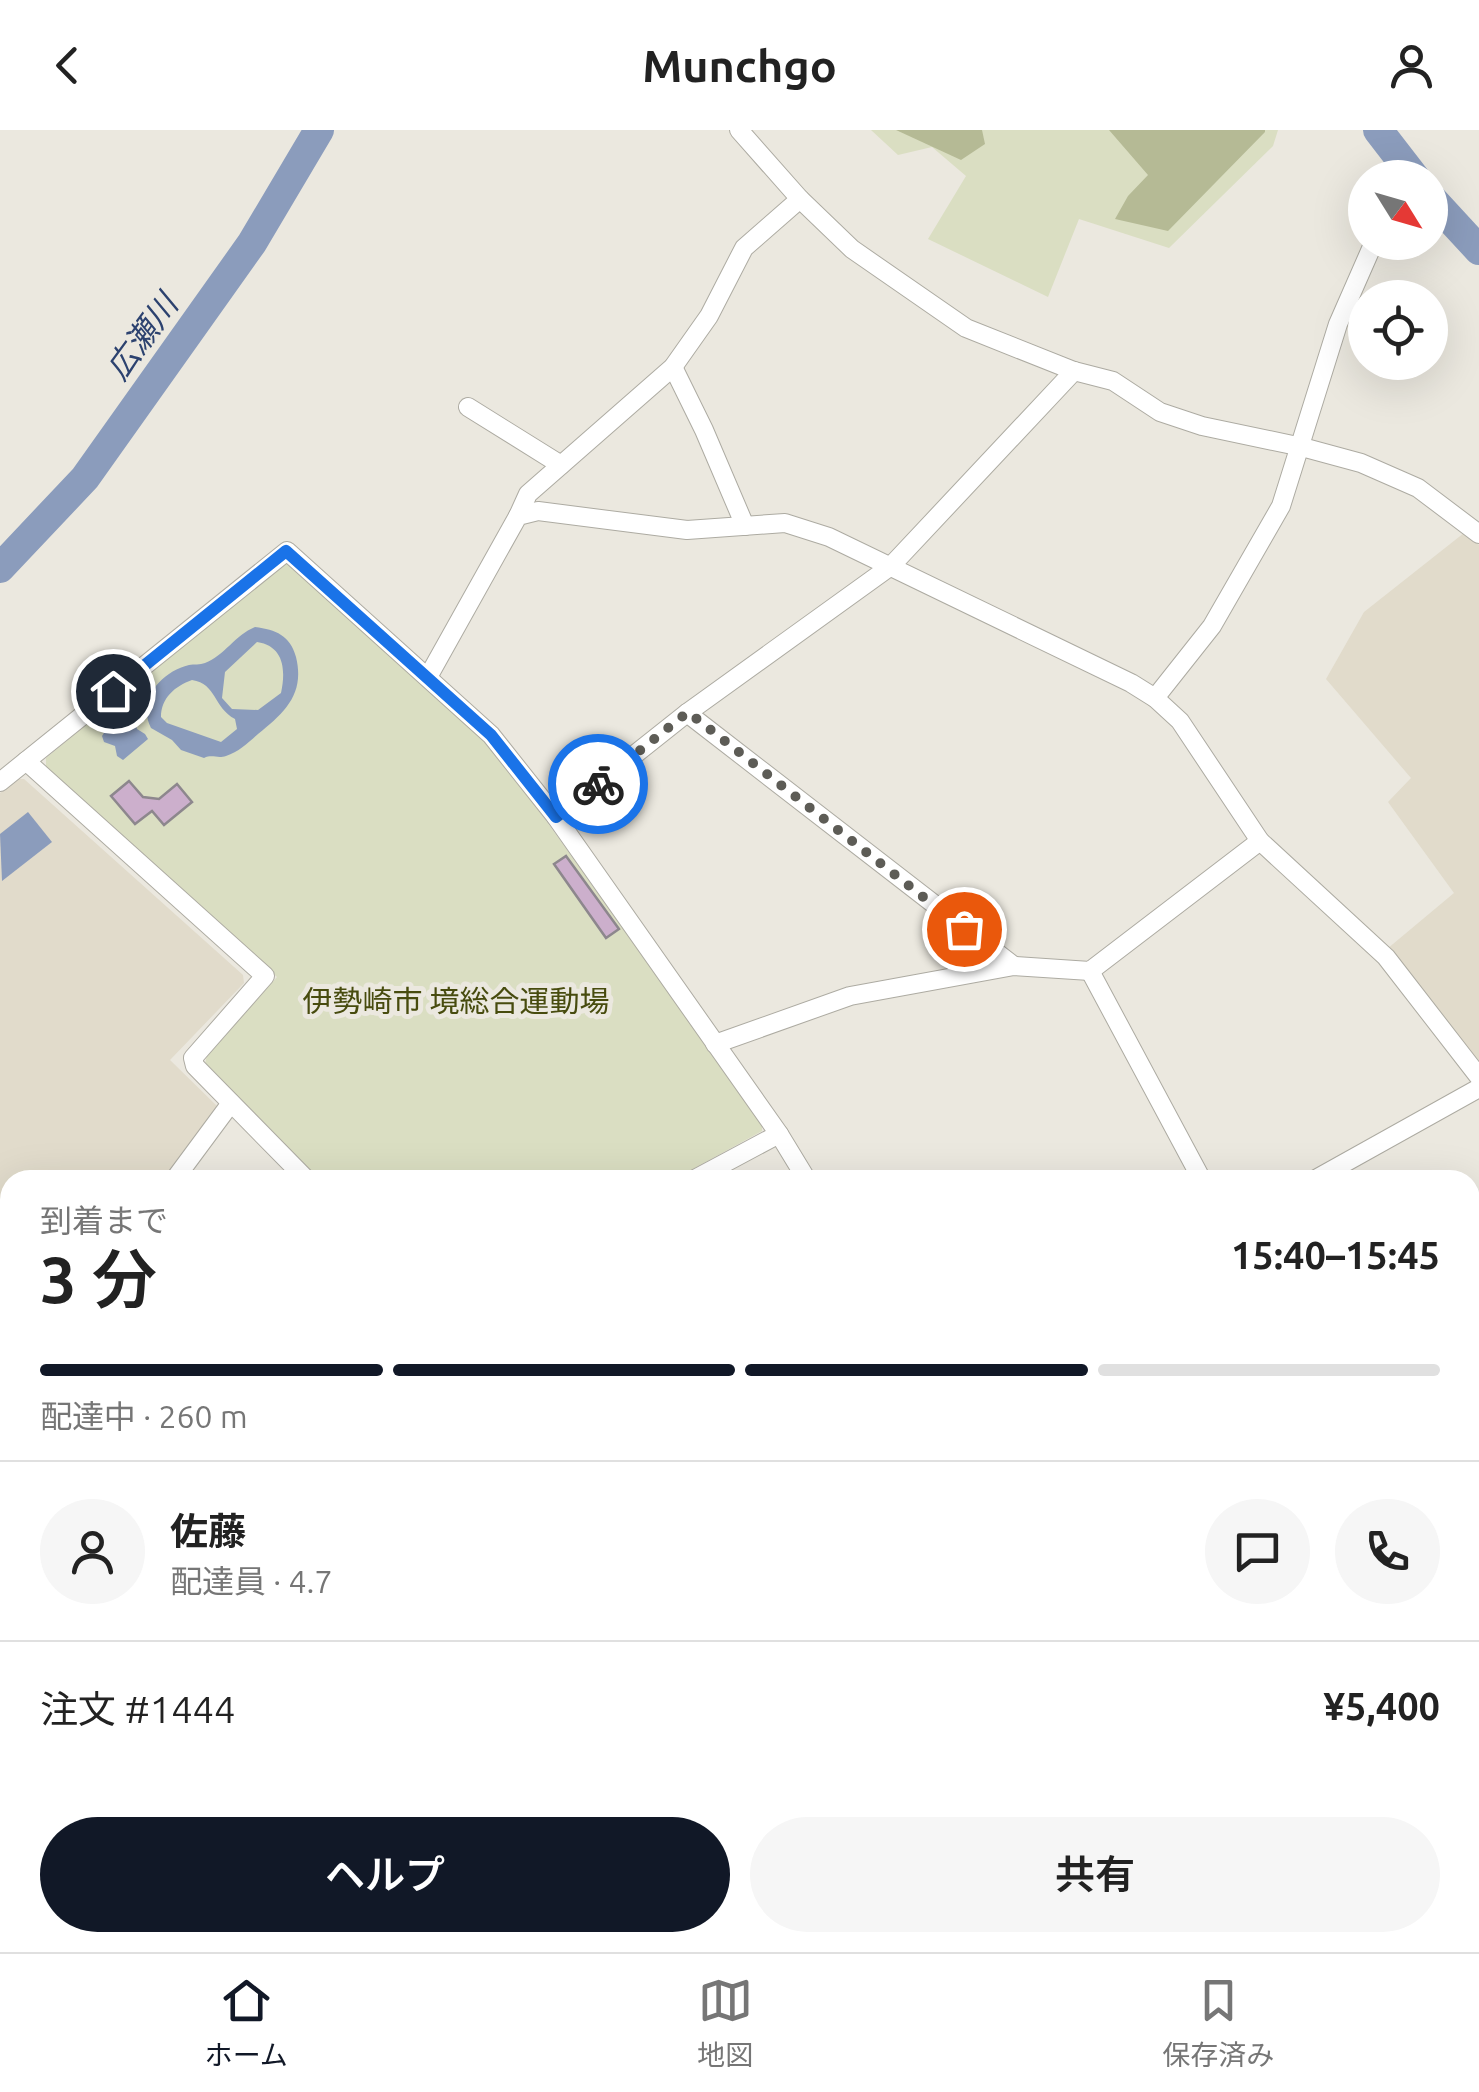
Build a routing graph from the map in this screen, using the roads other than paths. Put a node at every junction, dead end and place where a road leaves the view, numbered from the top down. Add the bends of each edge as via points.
1 (739, 130) edge
2 (800, 199) junction
3 (1366, 260) edge
4 (673, 367) junction
5 (1074, 370) junction
6 (468, 407) dead end
7 (1302, 446) junction
8 (560, 465) junction
9 (518, 516) junction
10 (745, 526) junction
11 (1479, 534) edge
12 (891, 566) junction
13 (428, 677) junction
14 (1154, 698) junction
15 (688, 712) junction
16 (26, 761) junction
17 (0, 782) edge
18 (556, 817) junction
19 (1260, 841) junction
20 (1014, 966) junction
21 (1090, 971) junction
22 (715, 1044) junction
23 (1479, 1077) edge
24 (1479, 1088) edge
25 (231, 1103) junction
26 (779, 1134) junction
27 (183, 1170) edge
28 (297, 1170) edge
29 (712, 1170) edge
30 (800, 1170) edge
31 (1197, 1170) edge
32 (1332, 1170) edge

1 - 2 street
2 - 4 street via 744,248
2 - 5 street via 852,249 966,328
3 - 7 street via 1338,324
4 - 8 street
4 - 10 street
5 - 7 street via 1113,381 1160,412
5 - 12 street
6 - 8 street
7 - 11 street via 1418,488
7 - 14 street via 1281,506 1212,626
8 - 9 street via 528,494
9 - 10 street via 538,511 687,530
9 - 13 street
10 - 12 street via 785,523
12 - 14 street
12 - 15 street
13 - 16 street via 286,551
13 - 18 street via 491,735
14 - 19 street via 1180,721
15 - 18 street
15 - 20 street
16 - 17 street
16 - 25 street via 265,976 193,1058
18 - 22 street
19 - 21 street
19 - 23 street via 1386,957
20 - 21 street
20 - 22 street via 850,996
21 - 31 street
22 - 26 street
24 - 32 street
25 - 27 street
25 - 28 street
26 - 29 street
26 - 30 street

